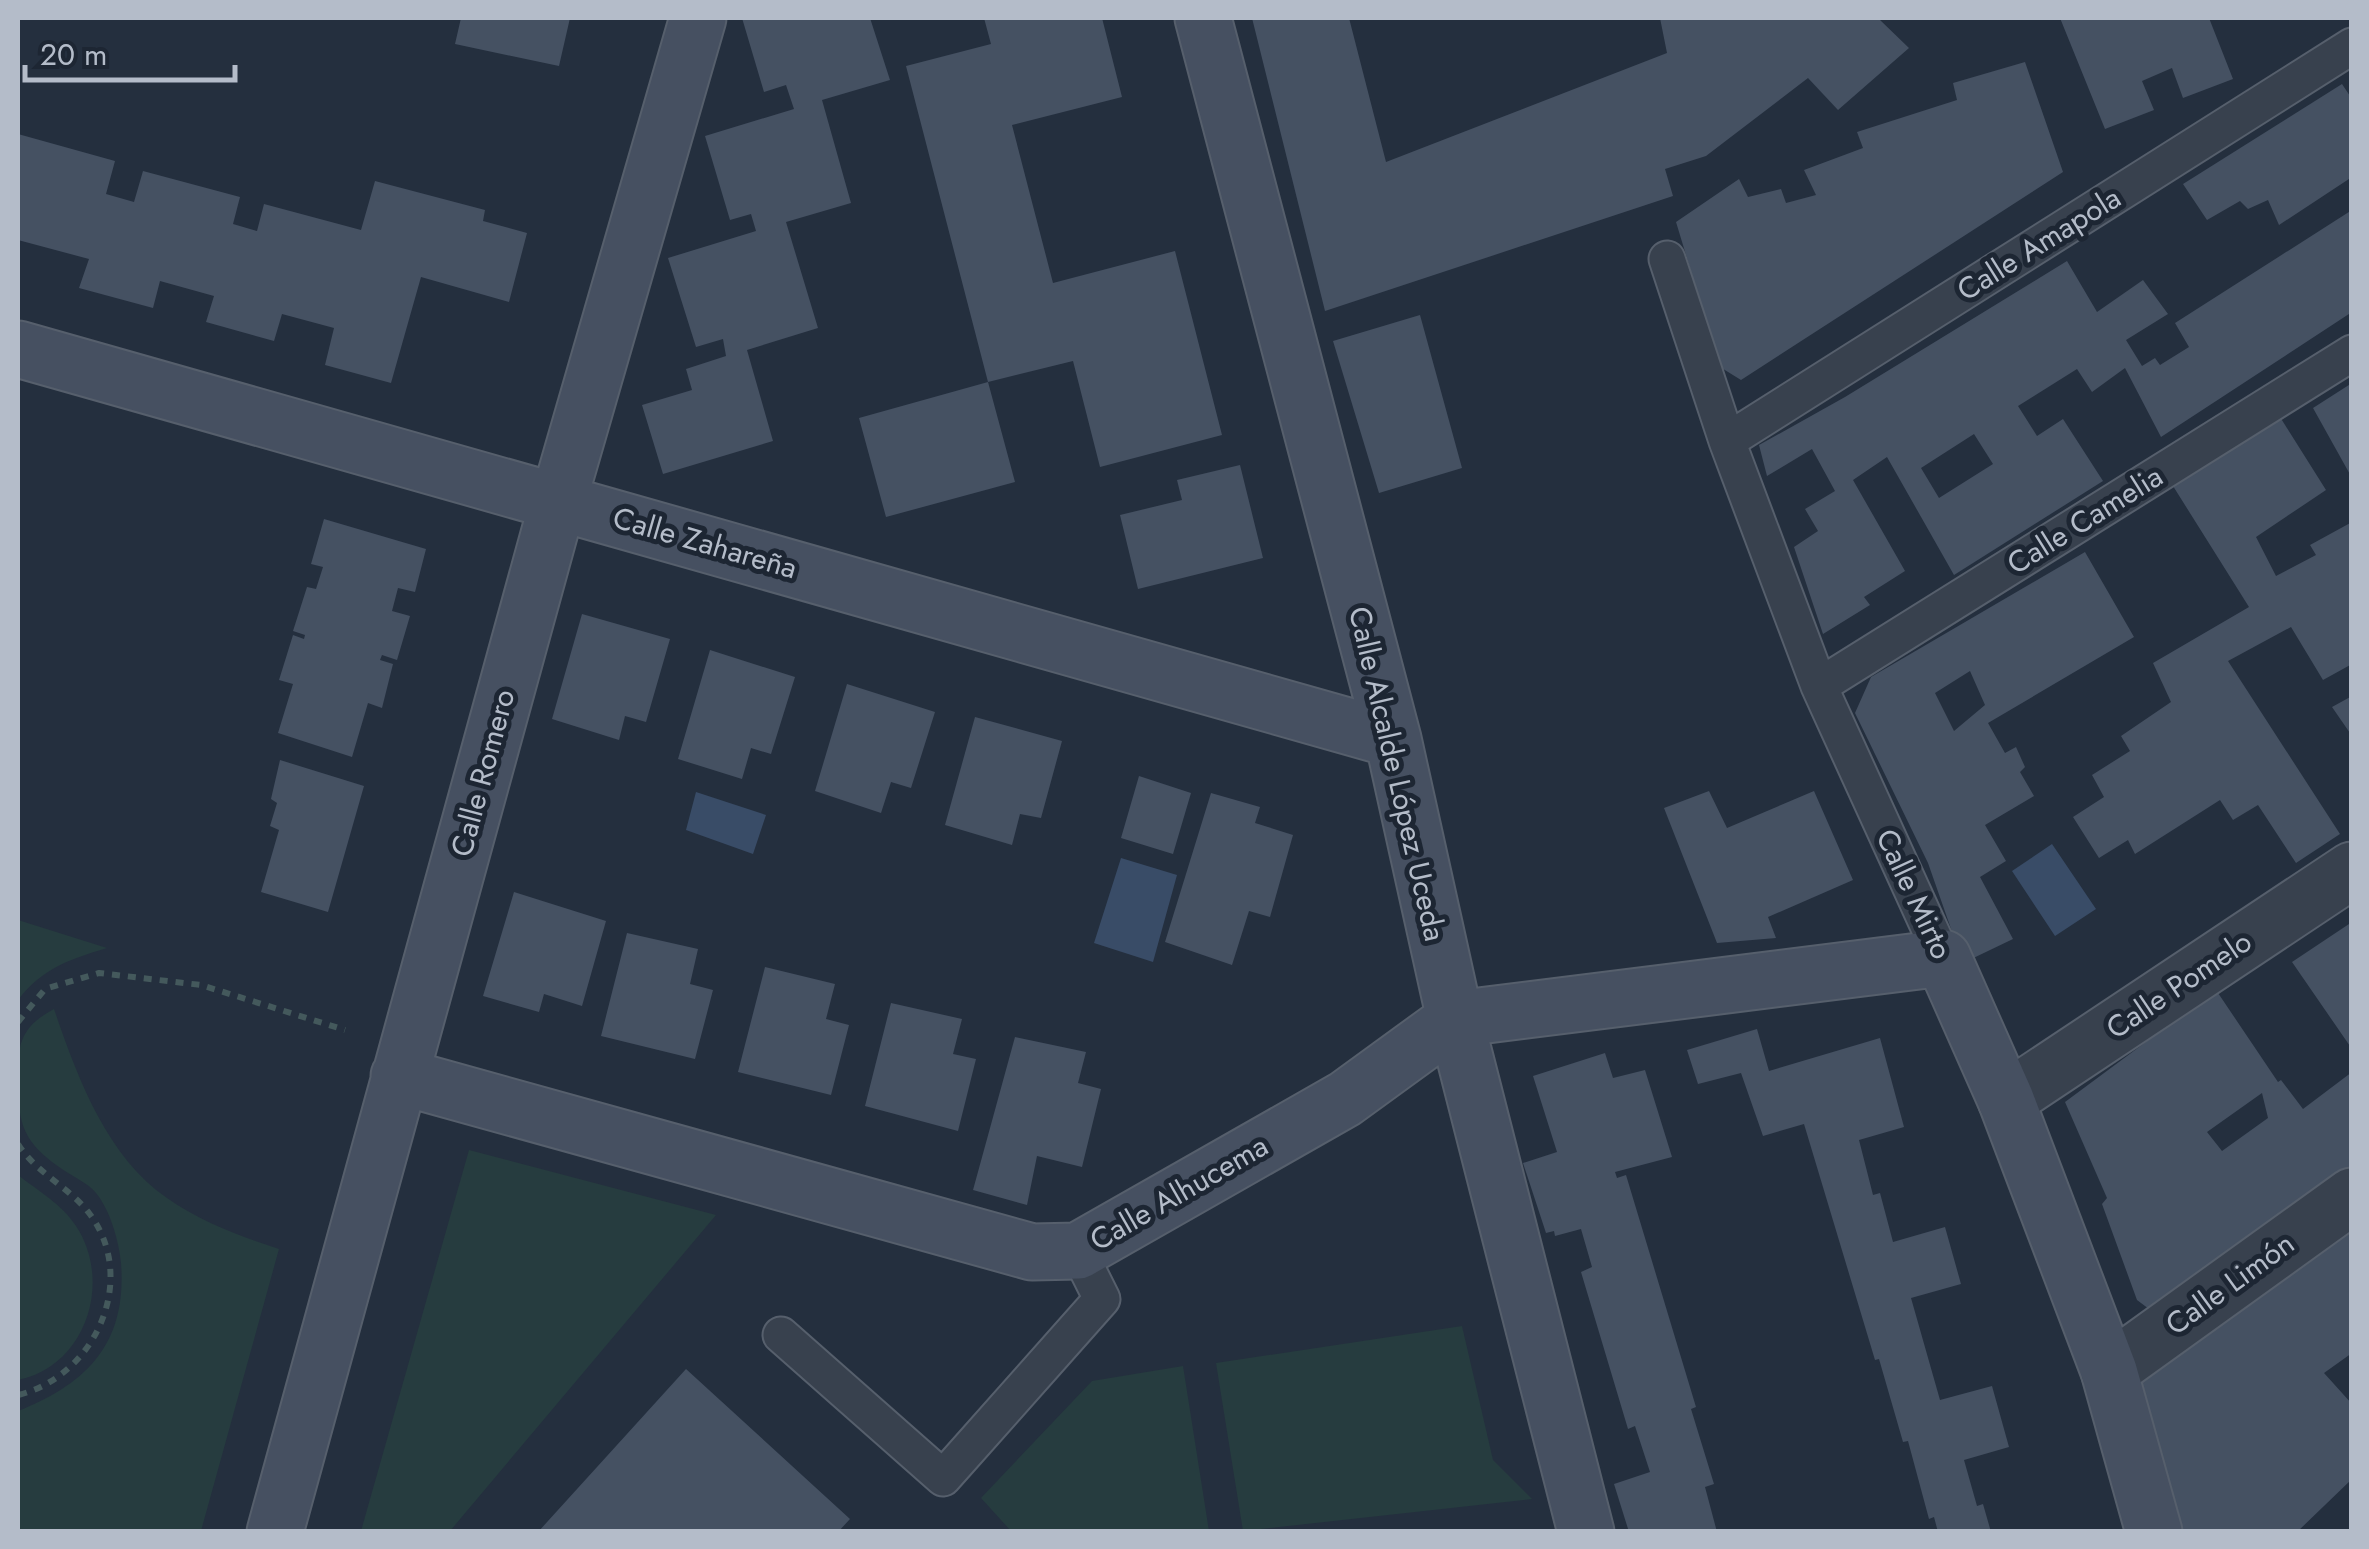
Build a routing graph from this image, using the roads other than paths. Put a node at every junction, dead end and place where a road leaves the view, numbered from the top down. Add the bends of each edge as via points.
1 (698, 18) edge
2 (1203, 18) edge
3 (2352, 46) edge
4 (1667, 259) dead end
5 (18, 349) edge
6 (2352, 353) edge
7 (1727, 441) junction
8 (558, 502) junction
9 (1819, 686) junction
10 (1393, 739) junction
11 (2352, 870) edge
12 (1943, 958) junction
13 (1455, 1019) junction
14 (399, 1076) junction
15 (2006, 1100) junction
16 (2352, 1196) edge
17 (1078, 1251) junction
18 (781, 1335) dead end
19 (2109, 1372) junction
20 (275, 1532) edge
21 (1586, 1532) edge
22 (2154, 1532) edge

1 - 8 street, Calle Romero
2 - 10 street, Calle Alcalde López Uceda
3 - 7 lane, Calle Amapola
4 - 7 lane, Calle Mirto
5 - 8 street, Calle Zahareña
6 - 9 lane, Calle Camelia
7 - 9 lane, Calle Mirto
8 - 10 street, Calle Zahareña
8 - 14 street, Calle Romero
9 - 12 lane, Calle Mirto
10 - 13 street, Calle Alcalde López Uceda
11 - 15 street, Calle Pomelo
12 - 13 street, Calle Alhucema
12 - 15 street, Calle Mirto
13 - 17 street, Calle Alhucema via 1344,1100
13 - 21 street, Calle Alcalde López Uceda
14 - 17 street, Calle Alhucema via 1032,1252
14 - 20 street, Calle Romero
15 - 19 street, Calle Mirto
16 - 19 street, Calle Limón
17 - 18 lane via 1102,1298 943,1478
19 - 22 street, Calle Mirto

